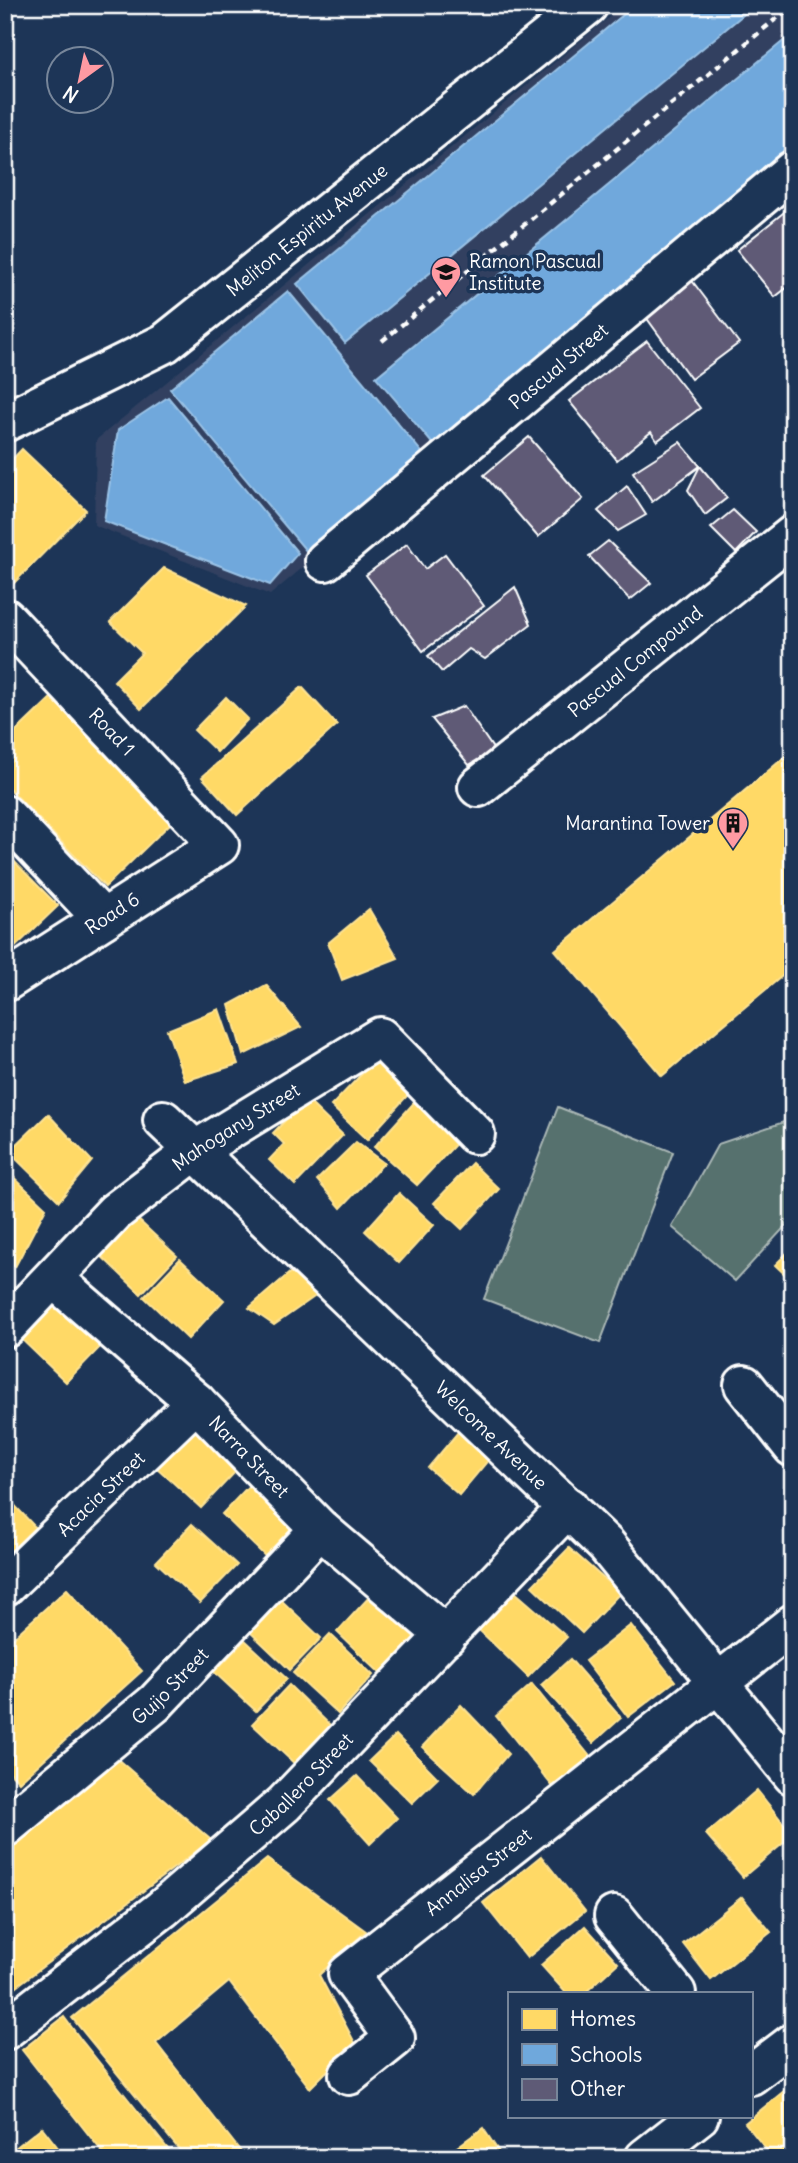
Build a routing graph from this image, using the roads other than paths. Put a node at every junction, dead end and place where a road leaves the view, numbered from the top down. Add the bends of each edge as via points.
1 (589, 5) edge
2 (793, 170) edge
3 (5, 422) edge
4 (793, 535) edge
5 (325, 561) dead end
6 (5, 618) edge
7 (478, 787) dead end
8 (5, 815) edge
9 (219, 845) joint
10 (103, 919) junction
11 (5, 982) edge
12 (163, 1120) dead end
13 (475, 1134) dead end
14 (196, 1150) junction
15 (54, 1279) junction
16 (5, 1328) edge
17 (744, 1385) dead end
18 (196, 1402) junction
19 (793, 1447) edge
20 (568, 1507) junction
21 (320, 1529) junction
22 (5, 1586) edge
23 (793, 1623) edge
24 (446, 1636) junction
25 (720, 1682) junction
26 (793, 1775) edge
27 (5, 1827) edge
28 (614, 1916) dead end
29 (675, 1992) edge
30 (5, 2029) edge
31 (793, 2043) edge
32 (752, 2074) edge
33 (349, 2075) dead end
34 (696, 2118) edge
35 (645, 2158) edge

1 - 3 street, Meliton Espiritu Avenue via 165,344
2 - 5 street, Pascual Street
4 - 7 street, Pascual Compound
6 - 9 street, Road 1
8 - 10 street
9 - 10 street, Road 6
10 - 11 street, Road 6
12 - 14 street, Welcome Avenue
13 - 14 street, Mahogany Street via 380,1037
14 - 15 street, Mahogany Street via 115,1212
14 - 20 street, Welcome Avenue
15 - 16 street, Mahogany Street
15 - 18 street, Narra Street
17 - 19 street
18 - 21 street, Narra Street
18 - 22 street, Acacia Street
20 - 24 street, Caballero Street
20 - 25 street, Welcome Avenue via 606,1545
21 - 24 street, Narra Street
21 - 27 street, Guijo Street via 155,1703
23 - 25 street
24 - 30 street, Caballero Street via 284,1804 162,1909
25 - 26 street, Welcome Avenue
25 - 33 street, Annalisa Street via 348,1974 396,2038
28 - 29 street
31 - 32 street
34 - 35 street

